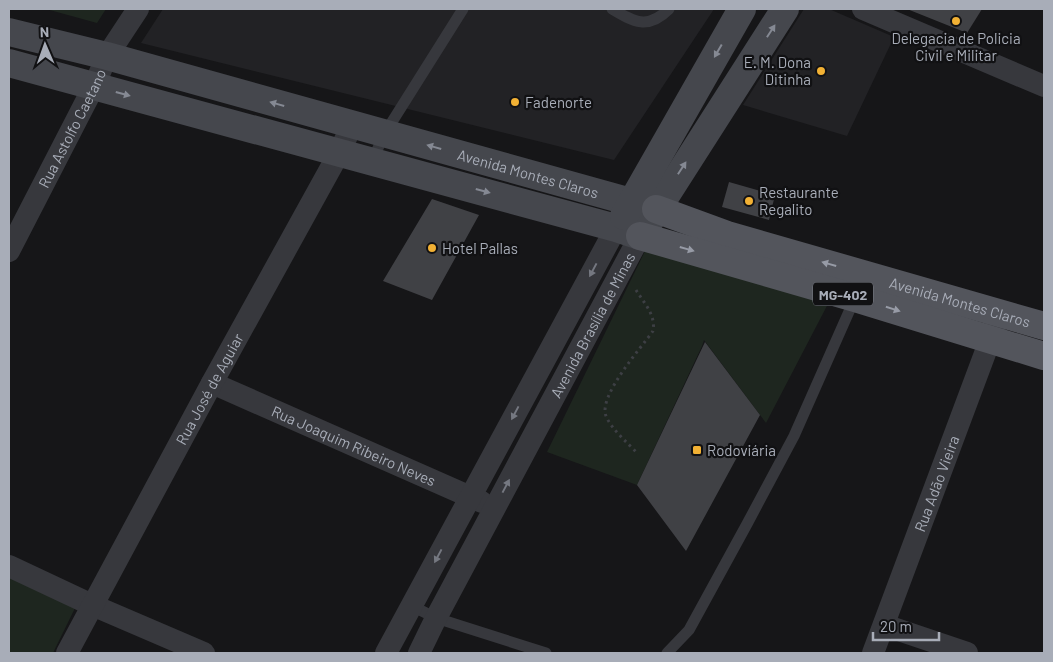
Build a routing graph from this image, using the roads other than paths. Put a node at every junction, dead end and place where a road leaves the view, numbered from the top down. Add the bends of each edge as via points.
1 (138, 9) edge
2 (463, 9) edge
3 (612, 9) edge
4 (669, 9) edge
5 (742, 9) edge
6 (785, 9) edge
7 (863, 9) edge
8 (9, 32) edge
9 (107, 56) junction
10 (9, 63) edge
11 (94, 86) junction
12 (1044, 86) edge
13 (352, 125) junction
14 (385, 133) junction
15 (339, 152) junction
16 (372, 161) junction
17 (644, 205) junction
18 (628, 232) junction
19 (9, 252) edge
20 (860, 286) junction
21 (1000, 313) junction
22 (1044, 326) edge
23 (990, 340) junction
24 (1044, 356) edge
25 (212, 383) junction
26 (470, 496) junction
27 (494, 508) junction
28 (9, 566) edge
29 (92, 605) junction
30 (412, 606) junction
31 (436, 618) junction
32 (884, 625) junction
33 (67, 653) edge
34 (204, 653) edge
35 (386, 653) edge
36 (419, 653) edge
37 (546, 653) edge
38 (668, 653) edge
39 (873, 653) edge
40 (967, 653) edge

1 - 9 street, Rua Astolfo Caetano
2 - 14 lane
3 - 4 lane via 638,22 660,17
5 -> 17 main road, Avenida Brasília de Minas
17 -> 6 main road, Avenida Brasília de Minas
7 - 12 street
8 - 9 main road, Avenida Montes Claros / MG-402
9 - 11 street, Rua Astolfo Caetano
13 -> 9 main road, Avenida Montes Claros / MG-402
10 - 11 main road, Avenida Montes Claros / MG-402
11 -> 15 main road, Avenida Montes Claros / MG-402
11 - 19 street, Rua Astolfo Caetano
13 - 14 main road, Avenida Montes Claros / MG-402
13 - 15 street, Rua José de Aguiar
14 - 16 lane
17 -> 14 main road, Avenida Montes Claros / MG-402
15 - 16 main road, Avenida Montes Claros / MG-402
15 - 25 street, Rua José de Aguiar
16 -> 18 main road, Avenida Montes Claros / MG-402
17 - 18 main road, Avenida Brasília de Minas
20 -> 17 main road, Avenida Montes Claros / MG-402
18 -> 20 main road, Avenida Montes Claros / MG-402
18 -> 26 street, Avenida Brasília de Minas
27 -> 18 street, Avenida Brasília de Minas via 622,268
20 - 21 main road, Avenida Montes Claros / MG-402
20 -> 23 main road, Avenida Montes Claros / MG-402
20 - 38 lane via 794,436 689,630
21 - 22 main road, Avenida Montes Claros / MG-402
21 - 23 street, Rua Adão Vieira
23 - 24 main road, Avenida Montes Claros / MG-402
23 - 32 street, Rua Adão Vieira
25 - 26 street, Rua Joaquim Ribeiro Neves
25 - 29 street, Rua José de Aguiar
26 - 27 street, Rua Joaquim Ribeiro Neves
26 -> 30 street, Avenida Brasília de Minas
27 - 31 street, Avenida Brasília de Minas
28 - 29 street
29 - 33 street, Rua José de Aguiar
29 - 34 street
30 - 31 lane
30 - 35 street, Avenida Brasília de Minas
31 - 36 street, Avenida Brasília de Minas
31 - 37 lane
32 - 39 street, Rua Adão Vieira
32 - 40 street

